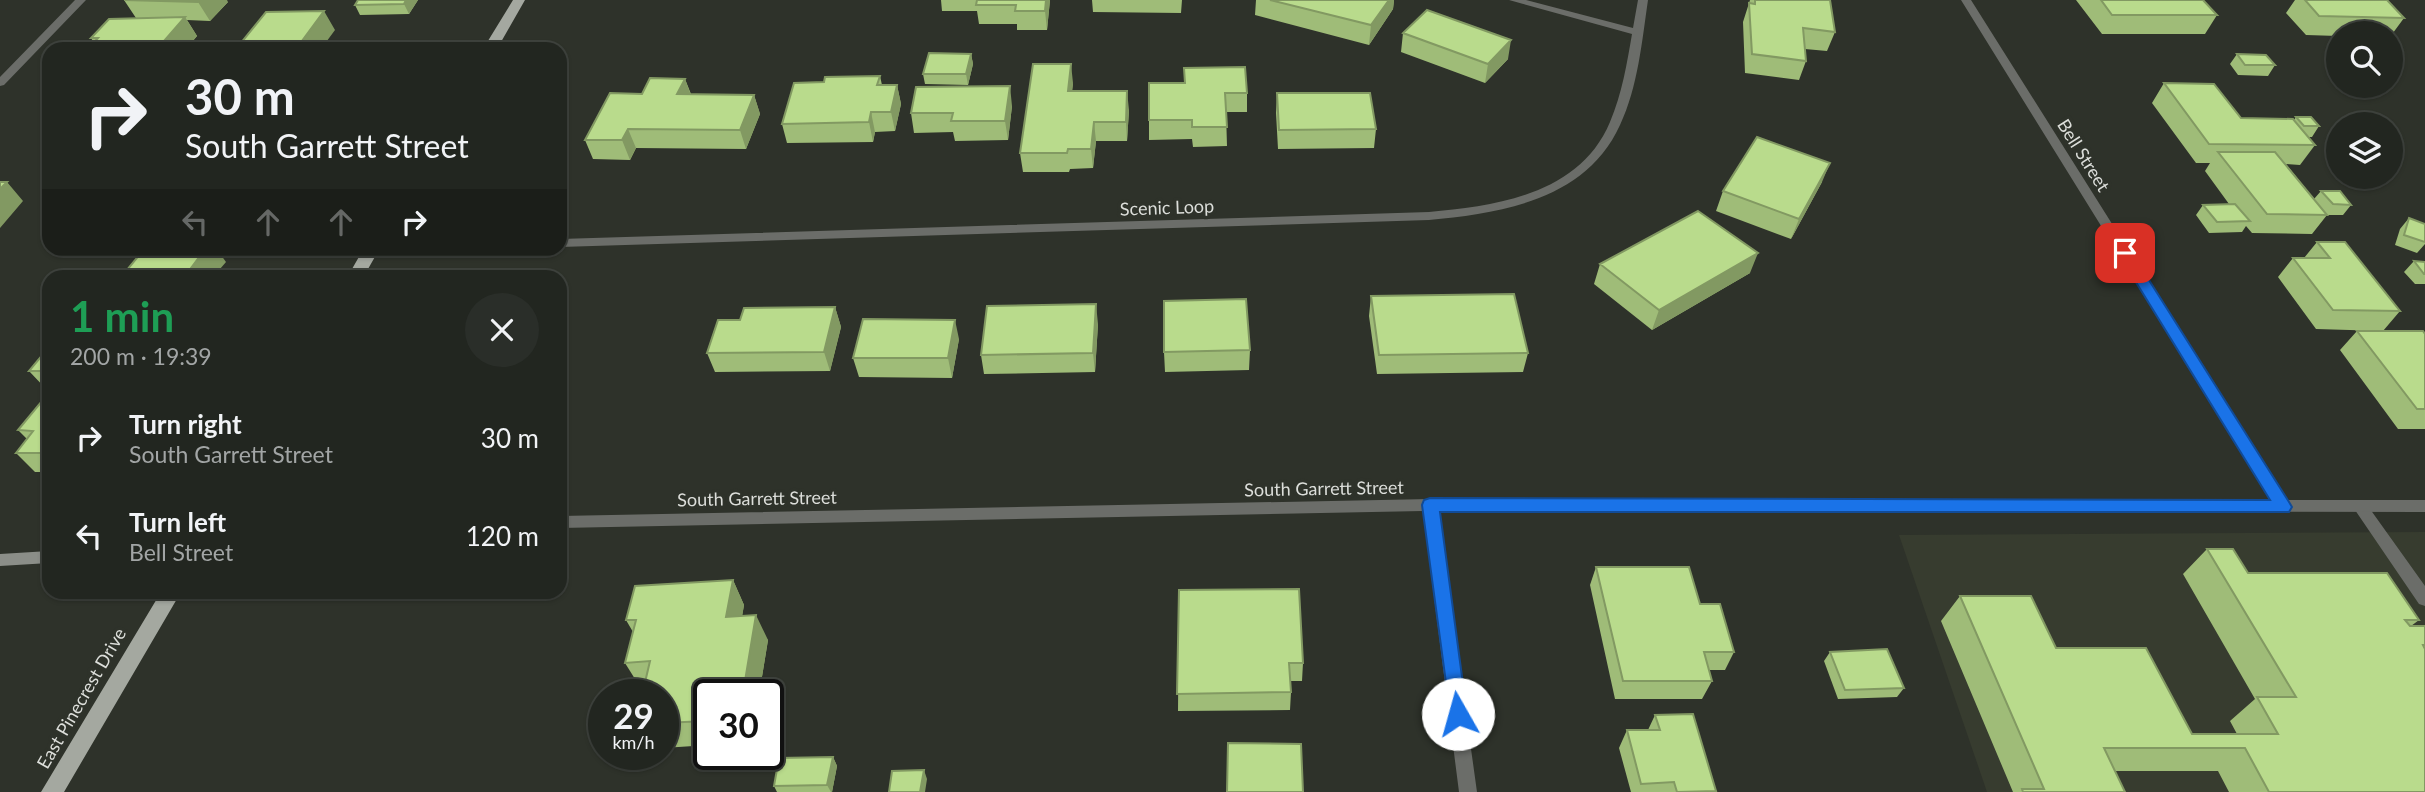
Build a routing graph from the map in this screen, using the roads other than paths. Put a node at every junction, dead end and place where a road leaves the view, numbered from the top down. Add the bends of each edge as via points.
1 (81, 0) edge
2 (519, 0) edge
3 (1514, 0) edge
4 (1643, 0) edge
5 (1966, 0) edge
6 (1638, 32) junction
7 (494, 42) edge
8 (0, 83) edge
9 (567, 243) edge
10 (1430, 505) junction
11 (2360, 506) junction
12 (2425, 506) edge
13 (2283, 507) junction
14 (567, 522) edge
15 (42, 557) edge
16 (0, 560) edge
17 (166, 599) edge
18 (2425, 599) edge
19 (52, 792) edge
20 (1468, 792) edge

1 - 8 street
2 - 7 main road
3 - 6 street
4 - 6 street, Scenic Loop
5 - 13 street, Bell Street
6 - 9 street, Scenic Loop via 1610,135 1552,190 1507,207 1429,216
10 - 13 street, South Garrett Street
10 - 14 street, South Garrett Street
10 - 20 street
11 - 12 street, South Garrett Street
11 - 13 street, South Garrett Street
11 - 18 street
15 - 16 street
17 - 19 main road, East Pinecrest Drive

